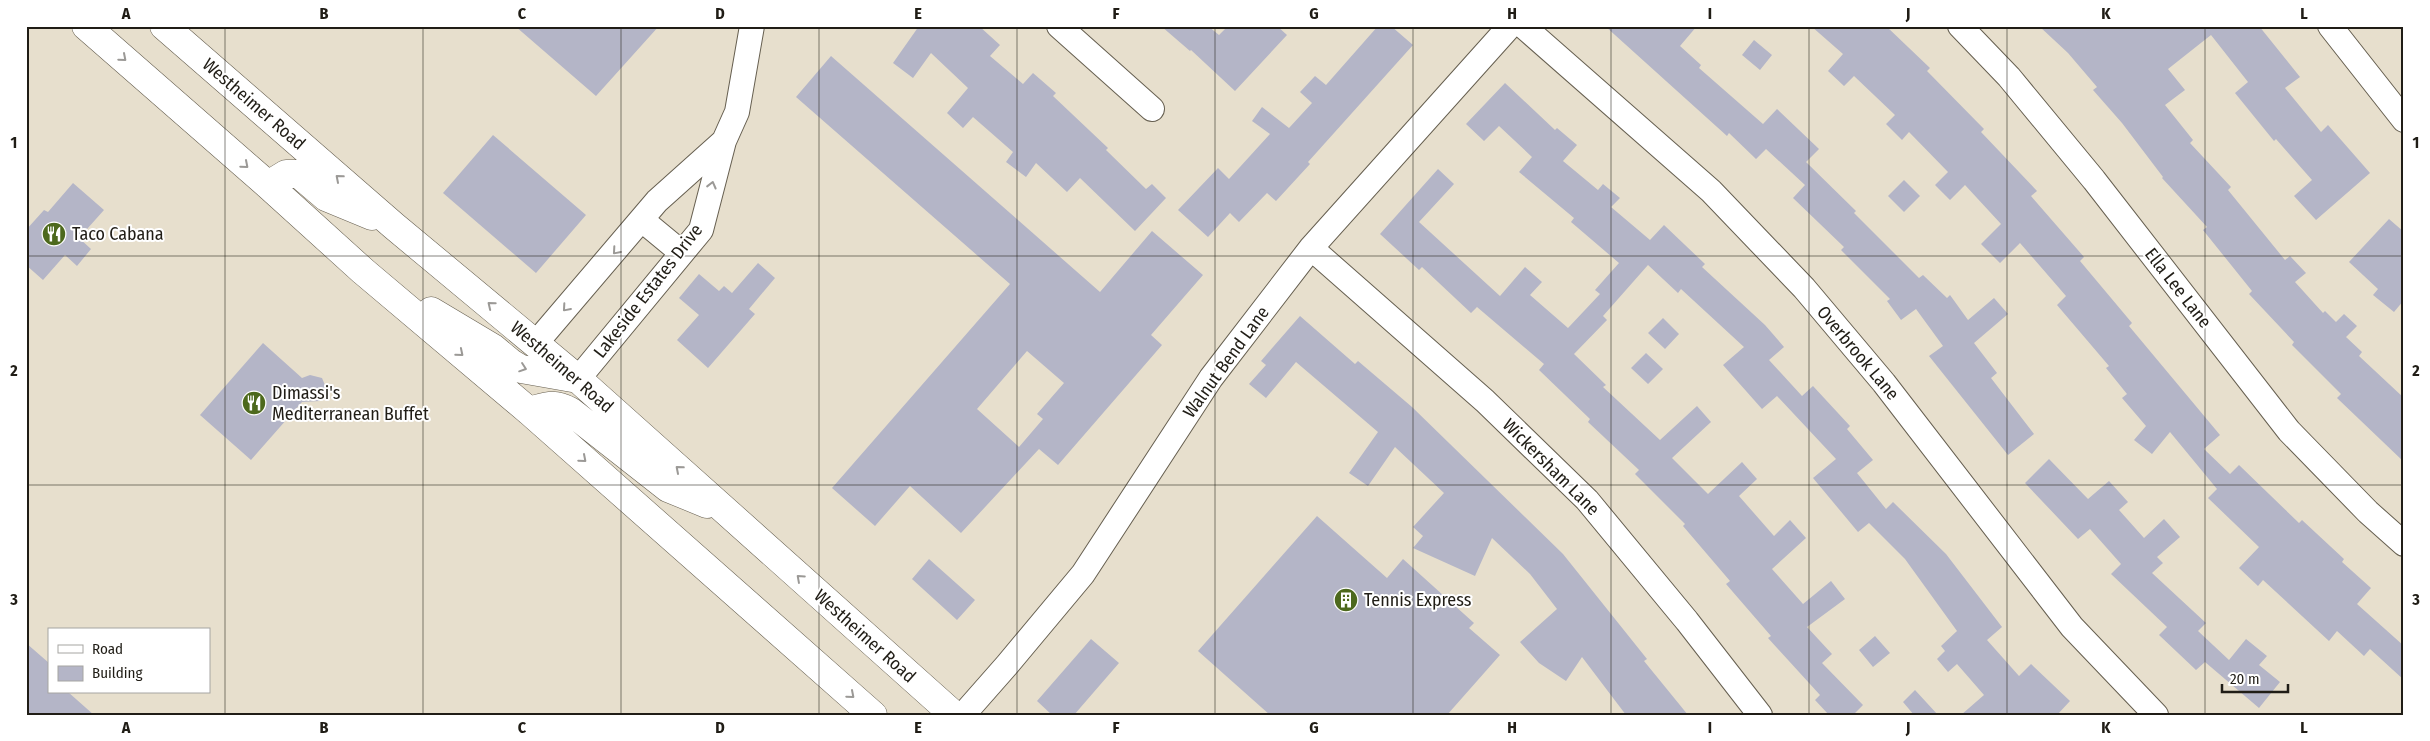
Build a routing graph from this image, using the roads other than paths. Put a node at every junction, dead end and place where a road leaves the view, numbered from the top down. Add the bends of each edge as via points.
1 (86, 26) edge
2 (164, 26) edge
3 (752, 26) edge
4 (1059, 26) edge
5 (1510, 26) edge
6 (1523, 26) edge
7 (1960, 26) edge
8 (2330, 26) edge
9 (1152, 110) dead end
10 (2404, 120) edge
11 (724, 142) junction
12 (268, 185) junction
13 (642, 220) junction
14 (394, 226) junction
15 (1311, 248) junction
16 (682, 253) junction
17 (362, 271) junction
18 (536, 343) junction
19 (578, 379) junction
20 (529, 411) junction
21 (729, 514) junction
22 (2404, 544) edge
23 (873, 715) edge
24 (954, 715) edge
25 (963, 715) edge
26 (1760, 715) edge
27 (2156, 715) edge

1 -> 12 main road
14 -> 2 main road, Westheimer Road
3 - 11 street, Lakeside Estates Drive via 737,112
4 - 9 street
5 - 15 street, Walnut Bend Lane
6 - 27 street, Overbrook Lane via 1711,191 1804,288 1884,383 2072,627
7 - 22 street, Ella Lee Lane via 2009,77 2094,180 2290,431 2368,512
8 - 10 street
11 - 13 street, Lakeside Estates Drive via 657,201
16 -> 11 street, Lakeside Estates Drive via 701,230
12 - 14 main road via 286,174 299,174 326,197
12 - 17 main road
13 - 16 street
13 -> 18 street, Lakeside Estates Drive
18 -> 14 main road, Westheimer Road
15 - 25 street, Walnut Bend Lane via 1211,378 1083,574
15 - 26 street, Wickersham Lane via 1485,401 1587,500 1687,620
16 - 19 street, Lakeside Estates Drive
17 -> 19 main road via 493,348 521,369
17 -> 20 main road
18 - 19 main road, Westheimer Road
21 -> 19 main road, Westheimer Road
20 - 21 main road via 558,405 570,411 668,488
20 -> 23 main road
24 -> 21 main road, Westheimer Road

